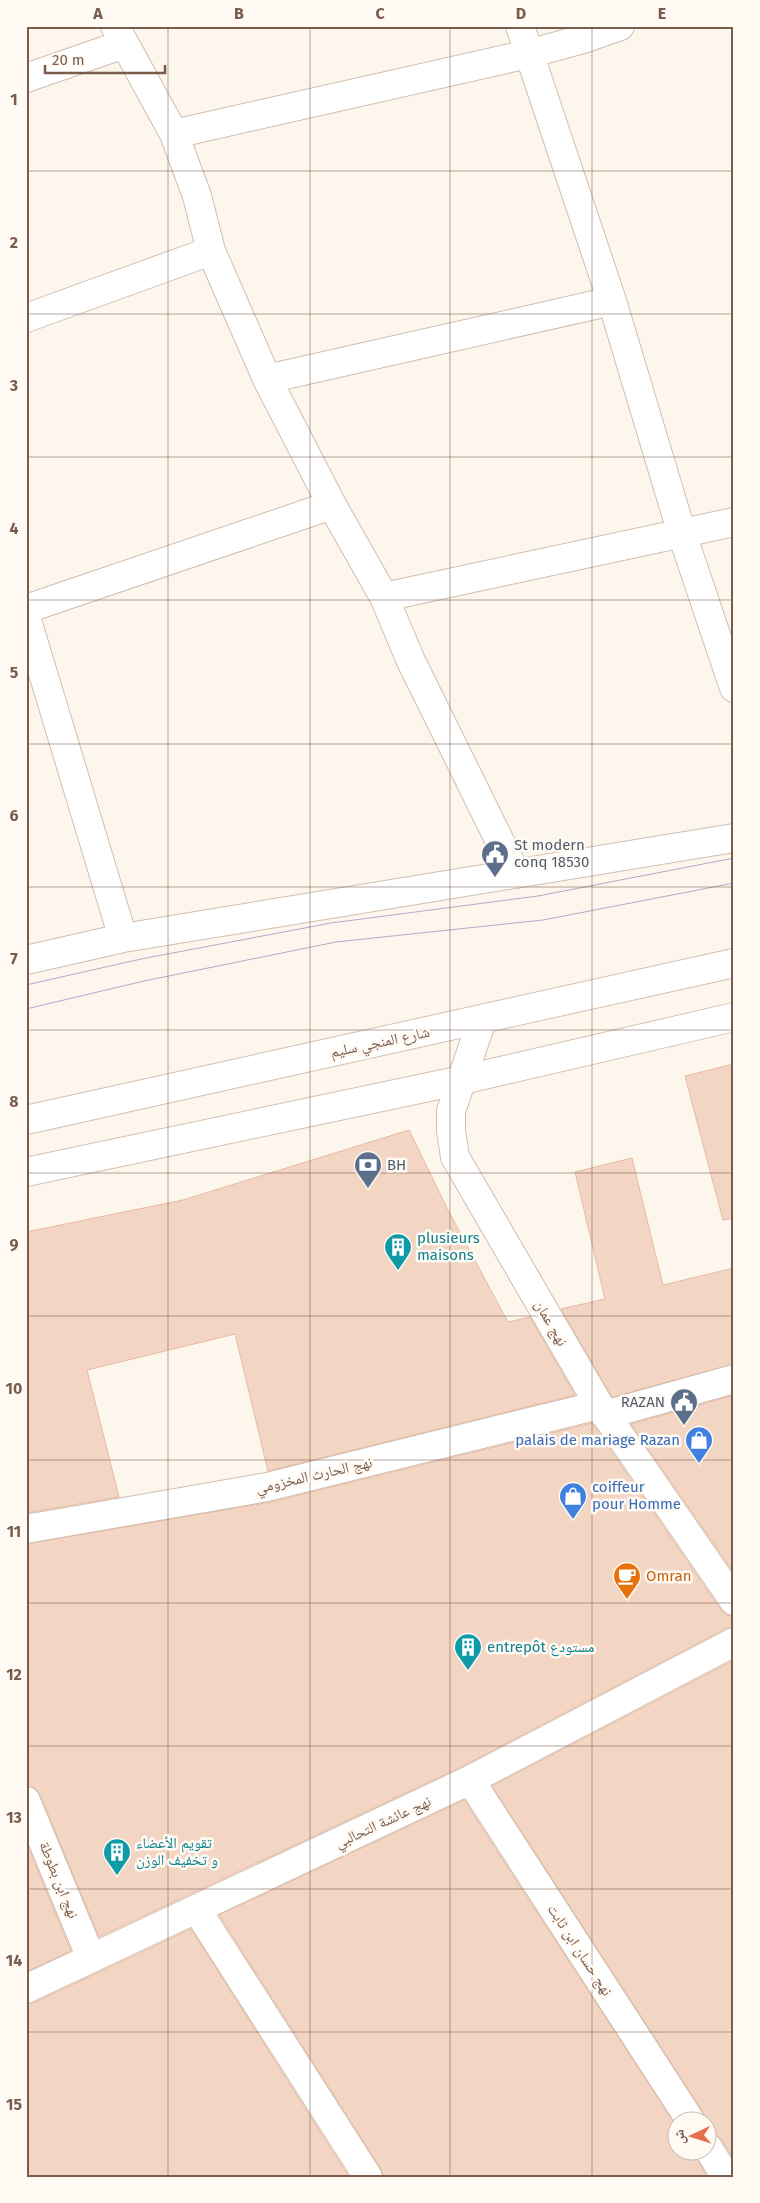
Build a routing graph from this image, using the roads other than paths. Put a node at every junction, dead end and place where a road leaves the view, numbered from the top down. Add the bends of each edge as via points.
1 (520, 26) edge
2 (620, 26) edge
3 (120, 35) edge
4 (528, 54) junction
5 (26, 78) edge
6 (174, 134) junction
7 (211, 251) junction
8 (612, 301) junction
9 (26, 318) edge
10 (267, 379) junction
11 (332, 505) junction
12 (734, 522) edge
13 (682, 534) junction
14 (384, 598) junction
15 (26, 609) edge
16 (26, 617) edge
17 (734, 688) edge
18 (734, 838) edge
19 (516, 874) junction
20 (123, 938) junction
21 (26, 960) edge
22 (734, 963) edge
23 (734, 1017) edge
24 (482, 1020) junction
25 (462, 1080) junction
26 (26, 1120) edge
27 (26, 1172) edge
28 (734, 1379) edge
29 (602, 1410) junction
30 (26, 1529) edge
31 (734, 1601) edge
32 (734, 1642) edge
33 (470, 1780) junction
34 (26, 1801) edge
35 (197, 1910) junction
36 (91, 1958) junction
37 (26, 1989) edge
38 (684, 2110) edge
39 (715, 2160) edge
40 (368, 2177) edge
41 (726, 2177) edge

1 - 4 street
2 - 4 street
3 - 5 street
3 - 6 street
4 - 6 street
4 - 8 street
6 - 7 street via 197,196
7 - 9 street
7 - 10 street
8 - 10 street
8 - 13 street
10 - 11 street
11 - 14 street
11 - 15 street
12 - 13 street
13 - 14 street
13 - 17 street
14 - 19 street via 411,661
16 - 20 street
18 - 19 street
19 - 20 street
20 - 21 street
22 - 24 street, شارع المنجي سليم
23 - 25 street
24 - 25 street, نهج عمان
24 - 26 street, شارع المنجي سليم
25 - 27 street
25 - 29 street, نهج عمان via 451,1110 455,1157
28 - 29 street, نهج الحارث المخزومي
29 - 30 street, نهج الحارث المخزومي via 268,1487
29 - 31 street, نهج عمان
32 - 33 street, نهج عائشة التحالبي
33 - 35 street, نهج عائشة التحالبي
33 - 38 street, نهج حسان ابن ثابت
34 - 36 street, نهج ابن بطوطة
35 - 36 street, نهج عائشة التحالبي
35 - 40 street
36 - 37 street, نهج عائشة التحالبي
39 - 41 street

